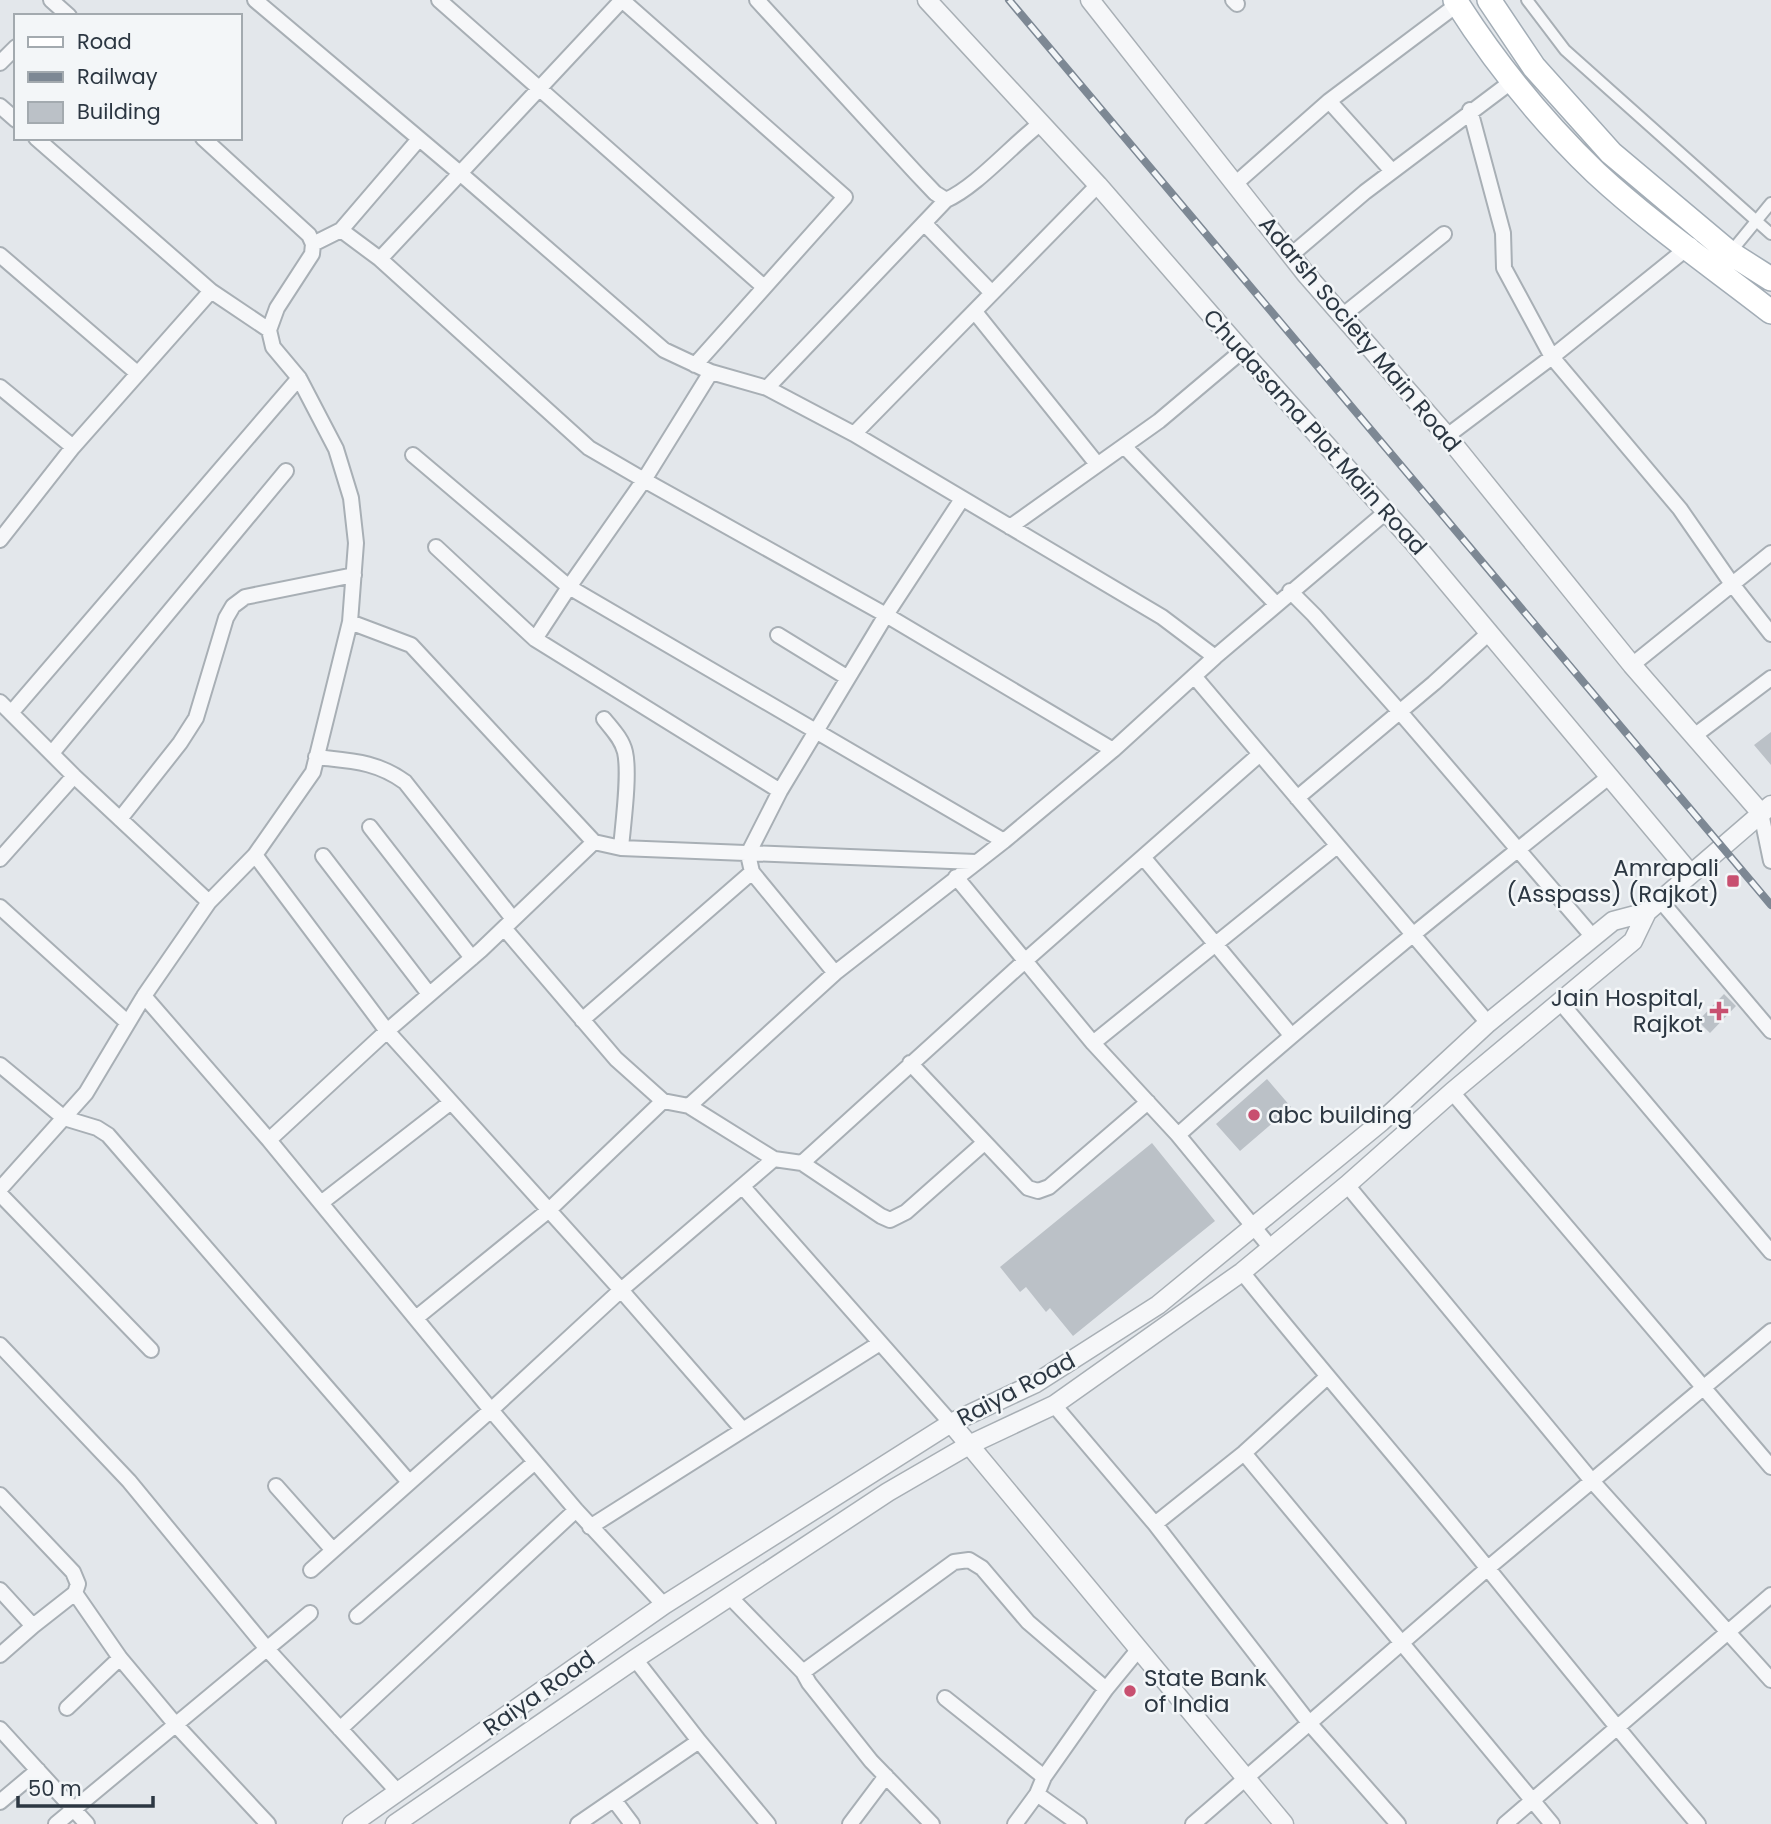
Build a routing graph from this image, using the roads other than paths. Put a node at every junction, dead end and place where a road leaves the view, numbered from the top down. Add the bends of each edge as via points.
1 (255, 0) edge
2 (439, 0) edge
3 (622, 0) edge
4 (757, 0) edge
5 (927, 0) edge
6 (1090, 0) edge
7 (1489, 0) edge
8 (1527, 0) edge
9 (1457, 2) edge
10 (14, 49) edge
11 (0, 63) edge
12 (1511, 82) junction
13 (540, 89) junction
14 (1329, 101) junction
15 (0, 106) edge
16 (1471, 110) junction
17 (14, 118) edge
18 (1041, 123) junction
19 (419, 139) junction
20 (38, 140) edge
21 (205, 140) edge
22 (1392, 171) junction
23 (461, 174) junction
24 (1235, 184) junction
25 (1098, 185) junction
26 (946, 200) junction
27 (1771, 203) edge
28 (1755, 222) junction
29 (924, 223) junction
30 (341, 229) junction
31 (1706, 233) junction
32 (1444, 234) dead end
33 (1771, 234) edge
34 (313, 244) junction
35 (1686, 249) junction
36 (1730, 253) junction
37 (0, 255) edge
38 (1290, 255) junction
39 (380, 259) junction
40 (1771, 279) edge
41 (764, 287) junction
42 (211, 291) junction
43 (992, 293) junction
44 (975, 312) junction
45 (1771, 312) edge
46 (1342, 316) junction
47 (269, 330) junction
48 (1242, 351) junction
49 (1552, 357) junction
50 (695, 365) junction
51 (711, 372) junction
52 (137, 373) junction
53 (299, 378) junction
54 (0, 387) edge
55 (767, 388) junction
56 (854, 433) junction
57 (1447, 436) junction
58 (1124, 446) junction
59 (73, 447) junction
60 (413, 455) dead end
61 (1097, 464) junction
62 (286, 471) dead end
63 (644, 480) junction
64 (962, 499) junction
65 (1386, 512) junction
66 (1010, 527) junction
67 (0, 540) edge
68 (436, 547) dead end
69 (1771, 553) edge
70 (354, 575) junction
71 (1732, 584) junction
72 (569, 587) junction
73 (1290, 592) junction
74 (1276, 604) junction
75 (886, 615) junction
76 (350, 622) junction
77 (1490, 632) junction
78 (1771, 634) edge
79 (778, 635) dead end
80 (535, 639) junction
81 (1215, 657) junction
82 (1632, 665) junction
83 (1194, 676) junction
84 (848, 678) junction
85 (1771, 678) edge
86 (0, 702) edge
87 (1400, 712) junction
88 (11, 713) junction
89 (604, 719) dead end
90 (816, 731) junction
91 (1694, 736) junction
92 (1114, 750) junction
93 (52, 753) junction
94 (1260, 754) junction
95 (316, 757) junction
96 (74, 776) junction
97 (1610, 776) junction
98 (779, 791) junction
99 (1297, 798) junction
100 (1766, 809) edge
101 (120, 819) junction
102 (370, 827) dead end
103 (1004, 841) junction
104 (594, 842) junction
105 (1337, 846) junction
106 (621, 848) junction
107 (1518, 850) junction
108 (748, 854) junction
109 (255, 855) junction
110 (323, 856) dead end
111 (1143, 857) junction
112 (0, 859) edge
113 (1771, 861) edge
114 (975, 862) junction
115 (752, 872) junction
116 (1690, 873) junction
117 (957, 877) junction
118 (209, 902) junction
119 (1653, 906) junction
120 (0, 907) edge
121 (508, 924) junction
122 (1412, 934) junction
123 (1593, 937) junction
124 (1215, 945) junction
125 (472, 958) junction
126 (1027, 959) junction
127 (835, 973) junction
128 (429, 994) junction
129 (144, 996) junction
130 (1561, 1003) junction
131 (582, 1020) junction
132 (128, 1023) junction
133 (1488, 1023) junction
134 (387, 1031) junction
135 (1771, 1031) edge
136 (1291, 1035) junction
137 (1093, 1043) junction
138 (910, 1063) junction
139 (0, 1065) edge
140 (1452, 1092) junction
141 (663, 1101) junction
142 (451, 1102) junction
143 (1148, 1102) junction
144 (690, 1106) junction
145 (64, 1118) junction
146 (1178, 1135) junction
147 (269, 1140) junction
148 (984, 1143) junction
149 (774, 1159) junction
150 (802, 1163) junction
151 (1347, 1185) junction
152 (743, 1187) junction
153 (0, 1192) edge
154 (321, 1203) junction
155 (549, 1210) junction
156 (1255, 1226) junction
157 (1271, 1248) junction
158 (1771, 1252) edge
159 (1242, 1272) junction
160 (621, 1290) junction
161 (416, 1318) junction
162 (1771, 1331) edge
163 (880, 1343) junction
164 (0, 1345) edge
165 (151, 1350) dead end
166 (1326, 1378) junction
167 (1704, 1388) junction
168 (1054, 1405) junction
169 (491, 1410) junction
170 (951, 1423) junction
171 (743, 1430) junction
172 (969, 1445) junction
173 (1244, 1453) junction
174 (535, 1462) junction
175 (1771, 1467) edge
176 (1592, 1481) junction
177 (409, 1482) junction
178 (276, 1486) dead end
179 (0, 1495) edge
180 (576, 1510) junction
181 (1155, 1524) junction
182 (590, 1527) junction
183 (332, 1549) junction
184 (1488, 1568) junction
185 (311, 1570) dead end
186 (0, 1590) edge
187 (75, 1594) junction
188 (1771, 1595) edge
189 (730, 1597) junction
190 (664, 1605) junction
191 (310, 1613) dead end
192 (357, 1616) dead end
193 (33, 1626) junction
194 (1727, 1633) junction
195 (1403, 1642) junction
196 (268, 1650) junction
197 (1138, 1650) junction
198 (0, 1655) edge
199 (120, 1658) junction
200 (635, 1659) junction
201 (803, 1672) junction
202 (1771, 1680) edge
203 (1106, 1689) junction
204 (945, 1698) dead end
205 (67, 1708) dead end
206 (1310, 1724) junction
207 (176, 1725) junction
208 (0, 1728) edge
209 (1616, 1728) junction
210 (340, 1729) junction
211 (699, 1741) junction
212 (38, 1770) junction
213 (886, 1776) junction
214 (1044, 1777) junction
215 (1246, 1777) junction
216 (398, 1792) junction
217 (1037, 1794) junction
218 (614, 1800) junction
219 (1532, 1800) junction
220 (0, 1802) edge
221 (74, 1809) junction
222 (57, 1824) edge
223 (87, 1824) edge
224 (268, 1824) edge
225 (352, 1824) edge
226 (395, 1824) edge
227 (578, 1824) edge
228 (632, 1824) edge
229 (768, 1824) edge
230 (850, 1824) edge
231 (932, 1824) edge
232 (1016, 1824) edge
233 (1079, 1824) edge
234 (1193, 1824) edge
235 (1284, 1824) edge
236 (1398, 1824) edge
237 (1505, 1824) edge
238 (1552, 1824) edge
239 (1698, 1824) edge

1 - 19 street
2 - 13 street
3 - 13 street
3 - 41 street via 845,197
4 - 26 street
5 - 18 street, Chudasama Plot Main Road
6 - 24 street, Adarsh Society Main Road
7 - 31 main road via 1534,66 1611,152
8 - 28 street via 1565,50
9 - 12 main road
9 - 14 street
10 - 11 street
12 - 16 street
12 - 35 main road via 1596,173
13 - 23 street
13 - 41 street
14 - 22 street
14 - 24 street
15 - 17 street
16 - 22 street
16 - 49 street via 1503,233 1504,268
18 - 25 street, Chudasama Plot Main Road
18 - 26 street via 961,194
19 - 23 street
19 - 30 street
20 - 42 street
21 - 34 street via 309,234
22 - 38 street
23 - 39 street
23 - 50 street via 664,350
24 - 38 street, Adarsh Society Main Road
25 - 43 street
25 - 48 street, Chudasama Plot Main Road
26 - 29 street
27 - 28 street
28 - 33 street
28 - 36 street
29 - 43 street
29 - 55 street
30 - 34 street
30 - 39 street
31 - 35 street
31 - 36 main road
32 - 46 street
34 - 47 street via 312,254 277,308
35 - 45 main road
35 - 49 street
36 - 40 main road
37 - 52 street
38 - 46 street, Adarsh Society Main Road
39 - 63 street via 589,448
41 - 50 street
42 - 47 street
42 - 52 street
43 - 44 street
44 - 56 street
44 - 61 street
46 - 57 street, Adarsh Society Main Road
47 - 53 street via 273,347
48 - 58 street
48 - 65 street, Chudasama Plot Main Road
49 - 57 street
49 - 71 street via 1680,509
50 - 51 street
51 - 55 street
51 - 63 street
52 - 59 street
53 - 70 street via 336,449 351,498
53 - 88 street
54 - 59 street
55 - 56 street
56 - 64 street
57 - 82 street, Adarsh Society Main Road
58 - 61 street
58 - 74 street
59 - 67 street
60 - 72 street
61 - 66 street
62 - 93 street
63 - 72 street
63 - 75 street
64 - 66 street
64 - 75 street
65 - 73 street
65 - 77 street, Chudasama Plot Main Road
66 - 81 street via 1162,617
68 - 80 street
69 - 71 street
70 - 76 street
70 - 101 street via 262,592 233,606 196,718
71 - 78 street
71 - 82 street
72 - 80 street
72 - 90 street
73 - 74 street
73 - 87 street
74 - 81 street
75 - 84 street
75 - 92 street
76 - 95 street
76 - 104 street via 411,645
77 - 87 street
77 - 97 street, Chudasama Plot Main Road
79 - 84 street
80 - 98 street
81 - 83 street
82 - 91 street, Adarsh Society Main Road
83 - 92 street
83 - 94 street
84 - 90 street
85 - 91 street
86 - 88 street
87 - 99 street
87 - 107 street
88 - 93 street
89 - 106 street via 625,751
90 - 98 street
90 - 103 street
91 - 100 street, Adarsh Society Main Road
92 - 103 street
93 - 96 street
94 - 99 street
94 - 111 street
95 - 109 street via 313,772
95 - 121 street via 373,764 405,782
96 - 101 street
96 - 112 street
97 - 107 street
97 - 116 street, Chudasama Plot Main Road
98 - 108 street
99 - 105 street
100 - 113 street
100 - 116 street, Raiya Road
101 - 118 street
102 - 125 street
103 - 114 street
104 - 106 street
104 - 121 street
105 - 122 street
105 - 124 street
106 - 108 street
107 - 122 street
107 - 123 street
108 - 114 street
108 - 115 street
109 - 118 street
109 - 134 street
110 - 128 street
111 - 124 street
111 - 126 street
114 - 117 street
115 - 127 street
115 - 131 street
116 - 119 street, Raiya Road
117 - 126 street
117 - 127 street
118 - 129 street
119 - 123 street, Raiya Road via 1614,921
119 - 130 street, Raiya Road via 1633,941
119 - 135 street
120 - 132 street
121 - 125 street
121 - 131 street
122 - 133 street
122 - 136 street
123 - 133 street, Raiya Road
124 - 136 street
124 - 137 street
125 - 128 street
126 - 137 street
126 - 138 street
127 - 144 street
128 - 134 street
129 - 132 street
129 - 147 street
130 - 140 street, Raiya Road
130 - 158 street
131 - 141 street via 616,1059
132 - 145 street via 86,1093
133 - 156 street, Raiya Road via 1381,1122
134 - 142 street
134 - 147 street
136 - 146 street
137 - 143 street
138 - 148 street
138 - 150 street
139 - 145 street
140 - 151 street, Raiya Road
140 - 167 street
141 - 144 street
141 - 155 street
142 - 154 street
142 - 155 street
143 - 146 street
143 - 148 street via 1049,1187 1038,1191 1028,1188
144 - 149 street
145 - 153 street
145 - 177 street via 108,1135
146 - 156 street
147 - 154 street
148 - 150 street via 906,1212 890,1220
149 - 150 street
149 - 152 street
151 - 157 street, Raiya Road
151 - 176 street
152 - 160 street
152 - 163 street
153 - 165 street
154 - 161 street
155 - 160 street
155 - 161 street
156 - 157 street
156 - 170 street, Raiya Road via 1158,1304 1070,1362
157 - 159 street, Raiya Road
159 - 166 street
159 - 168 street, Raiya Road
160 - 169 street
160 - 171 street
161 - 169 street
162 - 167 street
163 - 170 street
163 - 171 street
164 - 196 street via 129,1481
166 - 173 street
166 - 184 street
167 - 175 street
167 - 176 street
168 - 172 street, Raiya Road
168 - 181 street
169 - 174 street
169 - 177 street
170 - 172 street
170 - 190 street, Raiya Road
171 - 182 street
172 - 189 street, Raiya Road via 888,1492
172 - 197 street
173 - 181 street
173 - 195 street
174 - 180 street
174 - 192 street
176 - 184 street
176 - 194 street
177 - 183 street
178 - 183 street
179 - 187 street via 73,1572 78,1584
180 - 182 street
180 - 210 street
181 - 206 street
182 - 190 street
183 - 185 street
184 - 195 street
184 - 209 street
186 - 193 street
187 - 193 street
187 - 199 street
188 - 194 street
189 - 200 street, Raiya Road
189 - 201 street
190 - 216 street, Raiya Road
191 - 196 street
193 - 198 street
194 - 202 street
194 - 209 street
195 - 206 street
195 - 219 street
196 - 207 street
196 - 210 street
197 - 203 street
197 - 215 street
199 - 205 street
199 - 207 street
200 - 211 street
200 - 226 street, Raiya Road
201 - 203 street via 954,1562 969,1560 982,1568 1028,1622
201 - 213 street
203 - 214 street
204 - 214 street
206 - 215 street
206 - 236 street
207 - 221 street
207 - 224 street
208 - 212 street
209 - 219 street
209 - 239 street
210 - 216 street
211 - 218 street
211 - 229 street
212 - 220 street
212 - 221 street
213 - 230 street
213 - 231 street
214 - 217 street
215 - 234 street
215 - 235 street
216 - 225 street, Raiya Road
217 - 232 street
217 - 233 street
218 - 227 street
218 - 228 street
219 - 237 street
219 - 238 street
221 - 222 street
221 - 223 street

